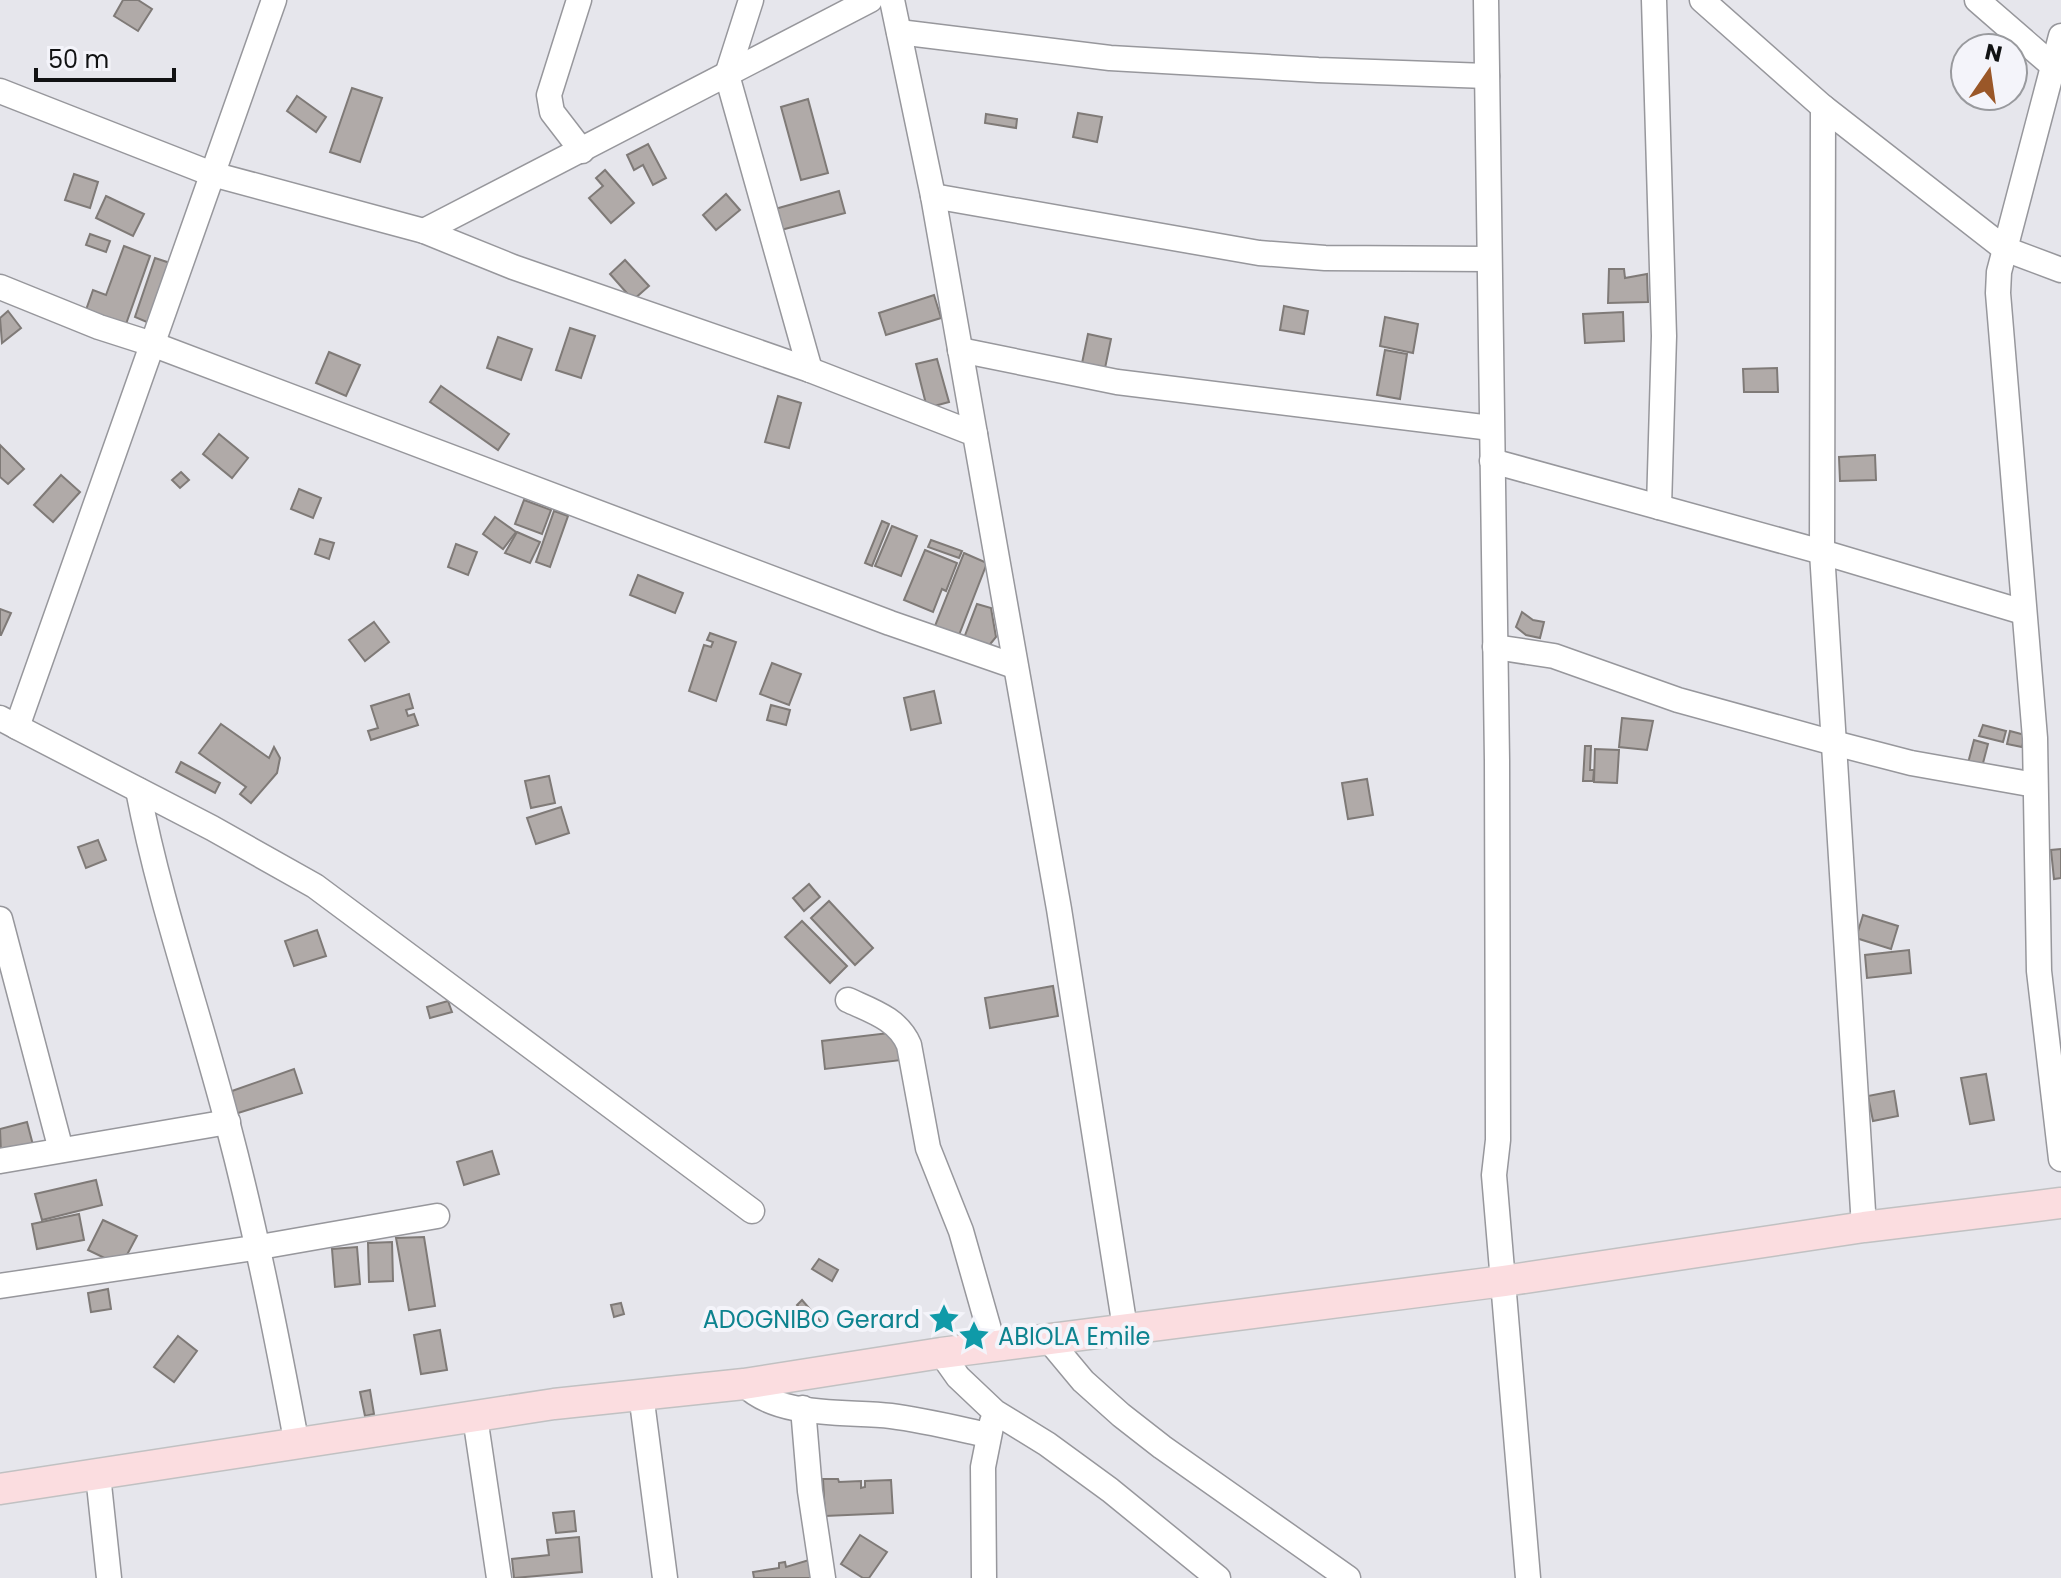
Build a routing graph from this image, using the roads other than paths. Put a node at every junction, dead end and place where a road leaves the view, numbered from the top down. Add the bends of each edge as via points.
1 (274, 0) edge
2 (579, 0) edge
3 (751, 0) edge
4 (870, 0) edge
5 (892, 0) edge
6 (1486, 0) edge
7 (1654, 0) edge
8 (1702, 0) edge
9 (1977, 0) edge
10 (899, 32) junction
11 (2061, 36) edge
12 (2053, 66) junction
13 (727, 75) junction
14 (1487, 76) junction
15 (0, 91) edge
16 (1823, 107) junction
17 (582, 151) junction
18 (212, 174) junction
19 (933, 196) junction
20 (424, 231) junction
21 (2005, 249) junction
22 (1489, 259) junction
23 (2061, 270) edge
24 (0, 287) edge
25 (152, 344) junction
26 (960, 350) junction
27 (810, 370) junction
28 (1491, 428) junction
29 (975, 434) junction
30 (1492, 461) junction
31 (1659, 507) junction
32 (1822, 552) junction
33 (2023, 612) junction
34 (1495, 647) junction
35 (1014, 666) junction
36 (8, 723) edge
37 (1834, 743) junction
38 (2035, 785) junction
39 (138, 790) junction
40 (0, 919) edge
41 (848, 1000) dead end
42 (228, 1122) junction
43 (61, 1150) junction
44 (2061, 1159) edge
45 (0, 1161) edge
46 (2061, 1203) edge
47 (752, 1211) dead end
48 (437, 1216) dead end
49 (1864, 1227) junction
50 (260, 1247) junction
51 (1504, 1281) junction
52 (0, 1286) edge
53 (1125, 1328) junction
54 (1048, 1339) junction
55 (994, 1347) junction
56 (941, 1353) junction
57 (744, 1384) junction
58 (641, 1394) junction
59 (803, 1408) junction
60 (475, 1417) junction
61 (991, 1424) junction
62 (297, 1445) junction
63 (98, 1475) junction
64 (0, 1489) edge
65 (109, 1578) edge
66 (499, 1578) edge
67 (665, 1578) edge
68 (823, 1578) edge
69 (984, 1578) edge
70 (1218, 1578) edge
71 (1348, 1578) edge
72 (1528, 1578) edge

1 - 18 street
2 - 17 street via 549,95 552,112
3 - 13 street
4 - 13 street
5 - 10 street
6 - 14 street
7 - 31 street via 1664,336
8 - 16 street
9 - 12 street
10 - 14 street via 1110,58
10 - 19 street
11 - 12 street
12 - 21 street
13 - 17 street
13 - 27 street
14 - 22 street
15 - 18 street
16 - 21 street
16 - 32 street
17 - 20 street
18 - 20 street
18 - 25 street
19 - 22 street via 1259,253
19 - 26 street
20 - 27 street
21 - 23 street
21 - 33 street via 1998,293
22 - 28 street
24 - 25 street
25 - 35 street
25 - 36 street
26 - 28 street via 1117,382
26 - 29 street
27 - 29 street
28 - 30 street
29 - 35 street
30 - 31 street
30 - 34 street
31 - 32 street
32 - 33 street
32 - 37 street
33 - 38 street
34 - 37 street via 1554,656 1678,700
34 - 51 street via 1494,1175
35 - 53 street via 1059,909
36 - 39 street
37 - 38 street
37 - 49 street
38 - 44 street via 2039,971
39 - 42 street via 149,849
39 - 47 street via 315,886
40 - 43 street
41 - 55 street via 904,1033 928,1148 961,1231
42 - 43 street
42 - 50 street
43 - 45 street
46 - 49 main road
48 - 50 street
49 - 51 main road
50 - 52 street
50 - 62 street
51 - 53 main road
51 - 72 street
53 - 54 main road
54 - 55 main road
54 - 71 street via 1083,1381 1131,1423
55 - 56 main road
56 - 57 main road
56 - 61 street
57 - 58 main road
57 - 59 street via 766,1401
58 - 60 main road
58 - 67 street
59 - 61 street
59 - 68 street
60 - 62 main road
60 - 66 street
61 - 69 street via 982,1495
61 - 70 street via 1047,1444
62 - 63 main road
63 - 64 main road
63 - 65 street

